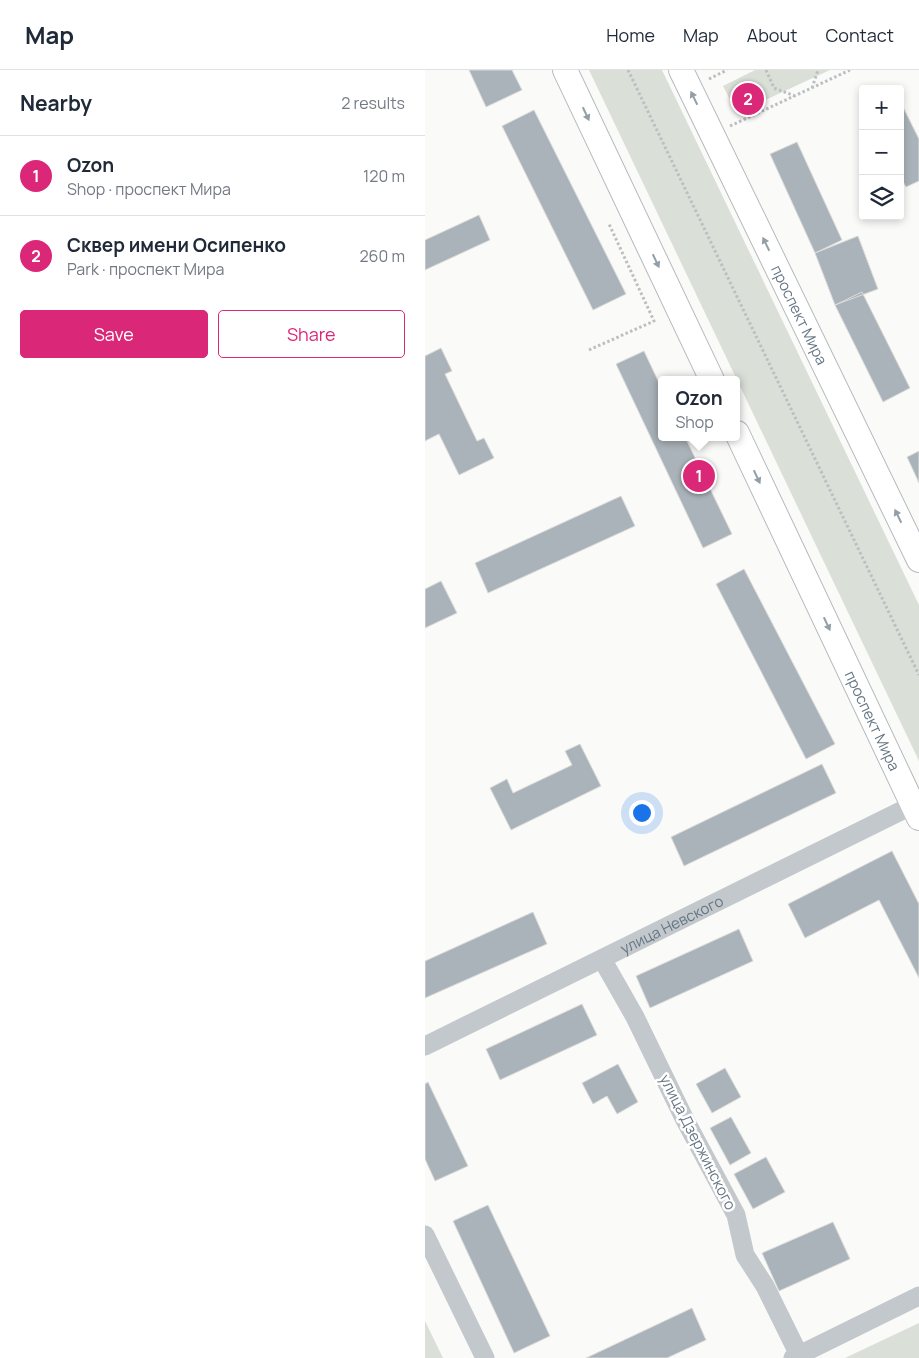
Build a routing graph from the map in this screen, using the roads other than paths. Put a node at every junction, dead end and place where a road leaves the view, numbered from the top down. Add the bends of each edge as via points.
1 (565, 70) edge
2 (681, 70) edge
3 (709, 376) edge
4 (740, 439) edge
5 (919, 560) edge
6 (917, 808) edge
7 (602, 959) junction
8 (425, 1046) edge
9 (425, 1235) edge
10 (919, 1296) edge
11 (796, 1357) edge
12 (485, 1358) edge

1 -> 3 main road
5 -> 2 main road, проспект Мира
4 -> 6 main road, проспект Мира
6 - 7 street, улица Невского
7 - 8 street, улица Невского
7 - 11 street, улица Дзержинского via 635,1017 735,1215 745,1255 765,1286
9 - 12 street
10 - 11 street

